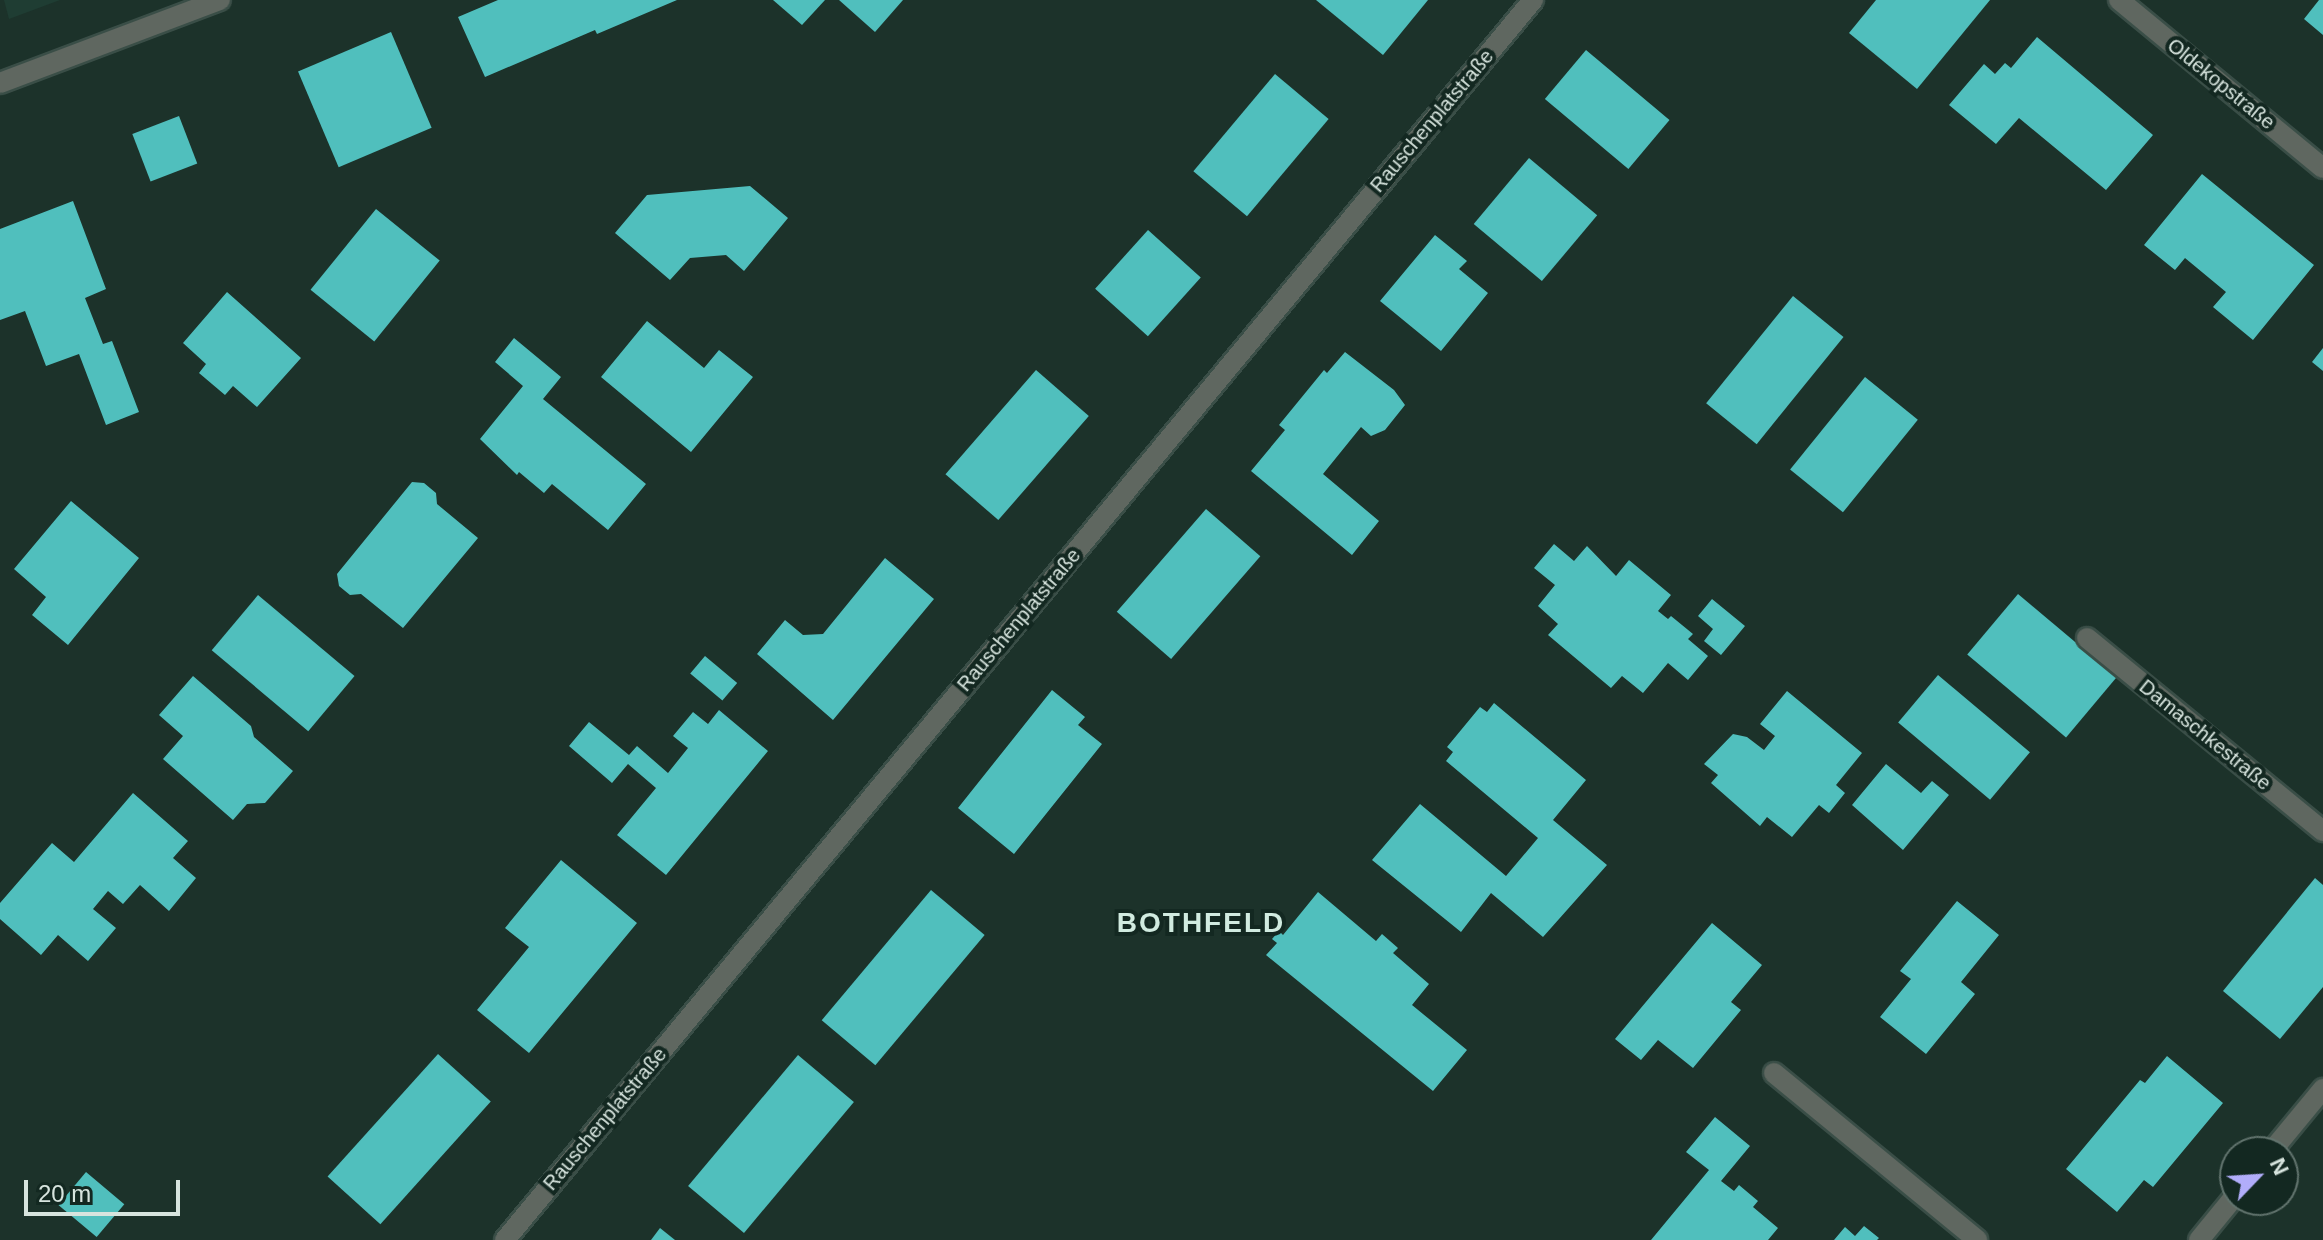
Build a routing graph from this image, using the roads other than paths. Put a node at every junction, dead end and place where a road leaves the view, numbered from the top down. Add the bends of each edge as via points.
1 (220, 0) edge
2 (1533, 0) edge
3 (2119, 0) edge
4 (0, 83) edge
5 (2323, 168) edge
6 (2087, 638) dead end
7 (2323, 831) edge
8 (1774, 1073) dead end
9 (2323, 1089) edge
10 (2284, 1136) edge
11 (2219, 1216) edge
12 (505, 1240) edge
13 (1977, 1240) edge
14 (2199, 1240) edge

1 - 4 street
2 - 12 street, Rauschenplatstraße
3 - 5 street, Oldekopstraße
6 - 7 street, Damaschkestraße
8 - 13 street
9 - 10 street
11 - 14 street

